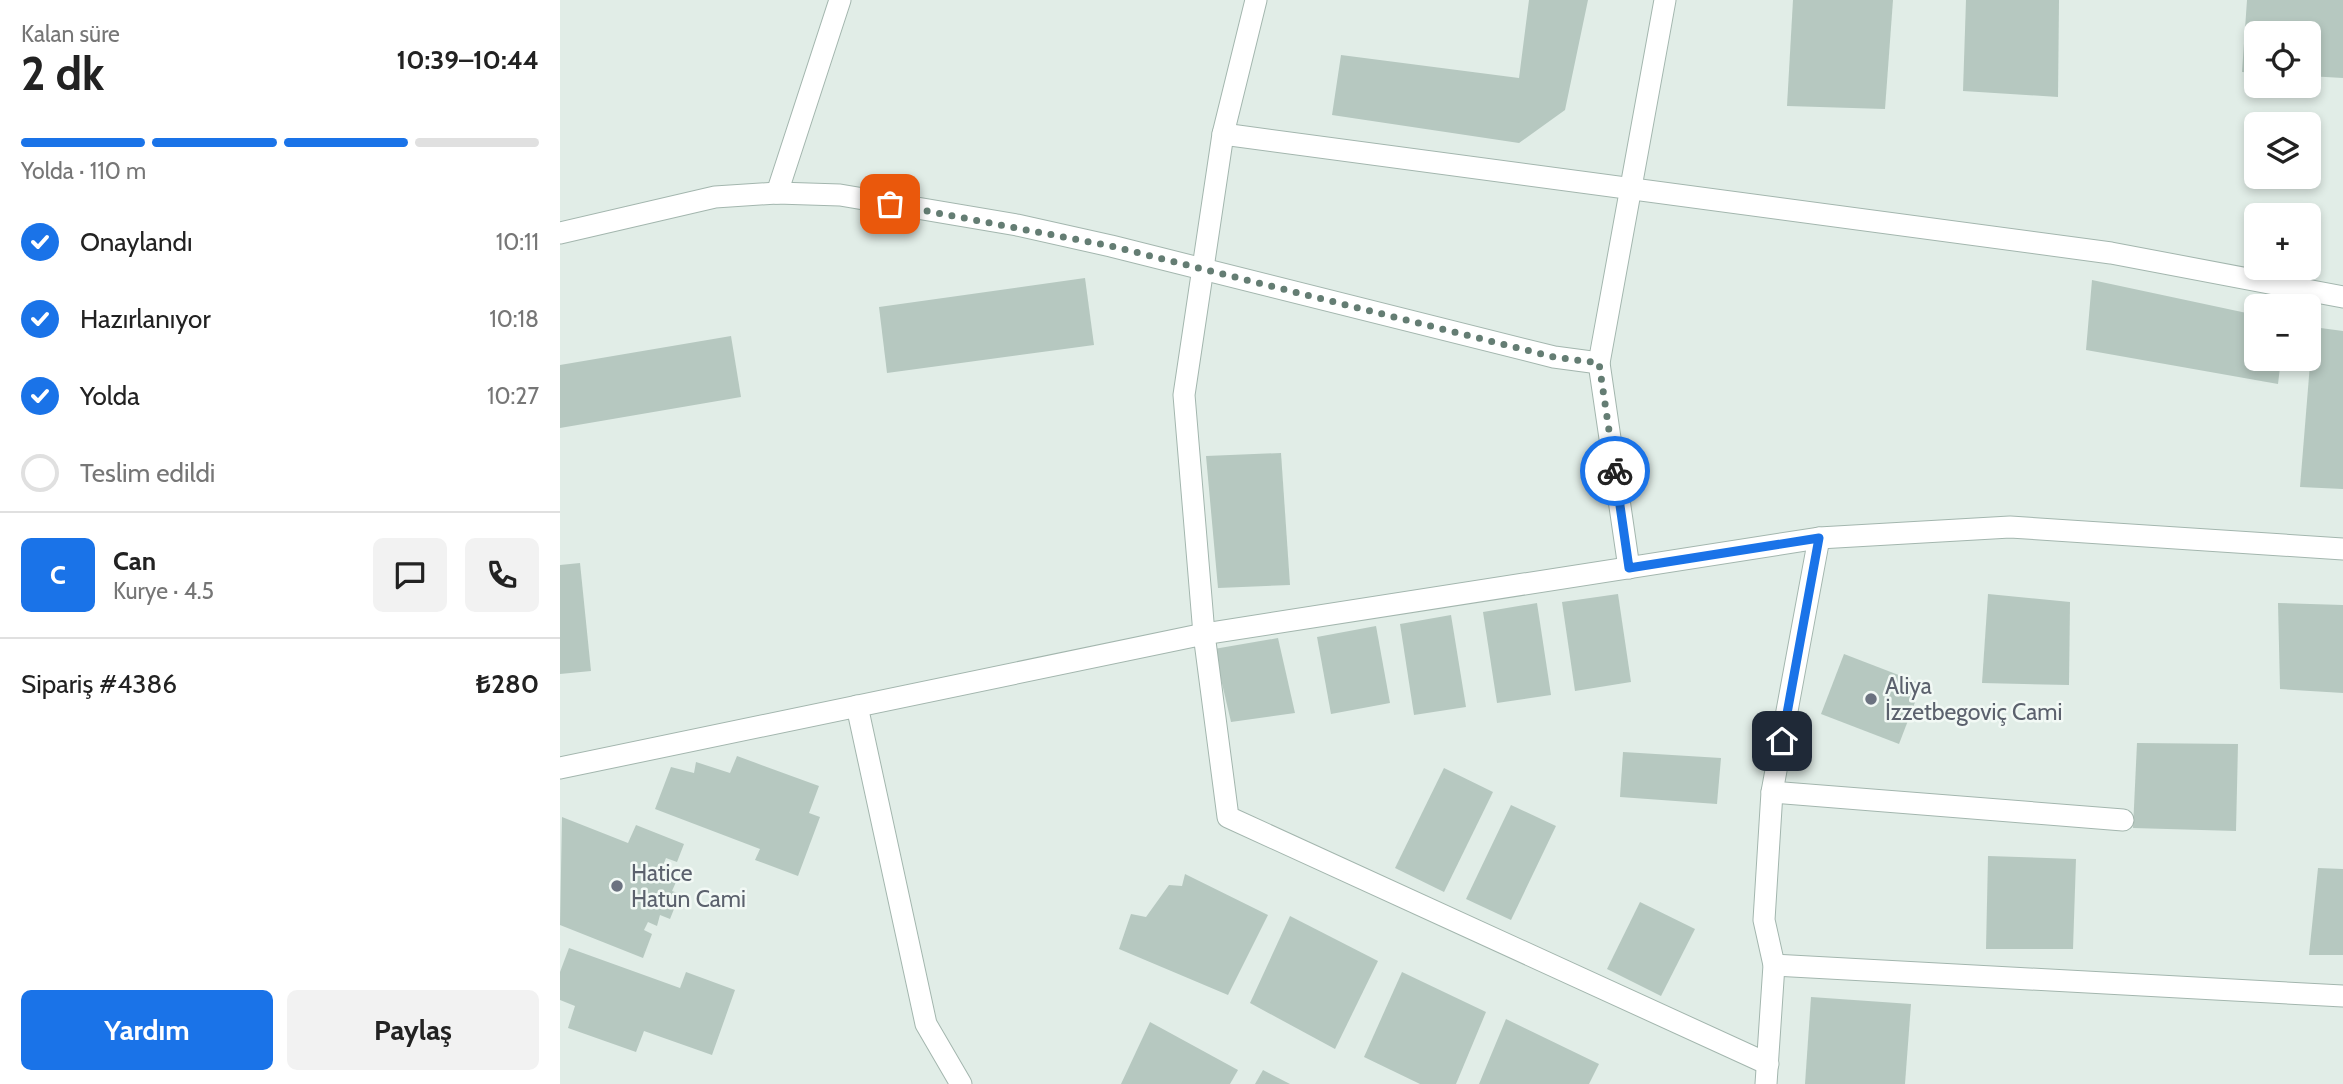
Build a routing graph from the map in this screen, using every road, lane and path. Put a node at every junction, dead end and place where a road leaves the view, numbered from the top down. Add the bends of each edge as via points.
1 (839, 0) edge
2 (1256, 0) edge
3 (1665, 0) edge
4 (1223, 134) junction
5 (1633, 187) junction
6 (778, 193) junction
7 (560, 233) edge
8 (1201, 270) junction
9 (2343, 297) edge
10 (1599, 363) junction
11 (1819, 538) junction
12 (2343, 549) edge
13 (1629, 568) junction
14 (1204, 634) junction
15 (857, 706) junction
16 (560, 768) edge
17 (1772, 792) junction
18 (2123, 820) dead end
19 (1774, 965) junction
20 (2343, 996) edge
21 (1767, 1074) edge
22 (961, 1084) edge

1 - 6 street
2 - 4 street
3 - 5 street
4 - 5 street
4 - 8 street
5 - 9 street via 2111,253
5 - 10 street
6 - 7 street via 715,197
6 - 8 street via 840,195 1017,225
8 - 10 street via 1554,357
8 - 14 street via 1184,394
10 - 13 street
11 - 12 street via 2010,527
11 - 13 street
11 - 17 street
13 - 14 street
14 - 15 street
14 - 21 street via 1228,817
15 - 16 street
15 - 22 street via 926,1024
17 - 18 street
17 - 19 street via 1764,919
19 - 20 street
19 - 21 street

